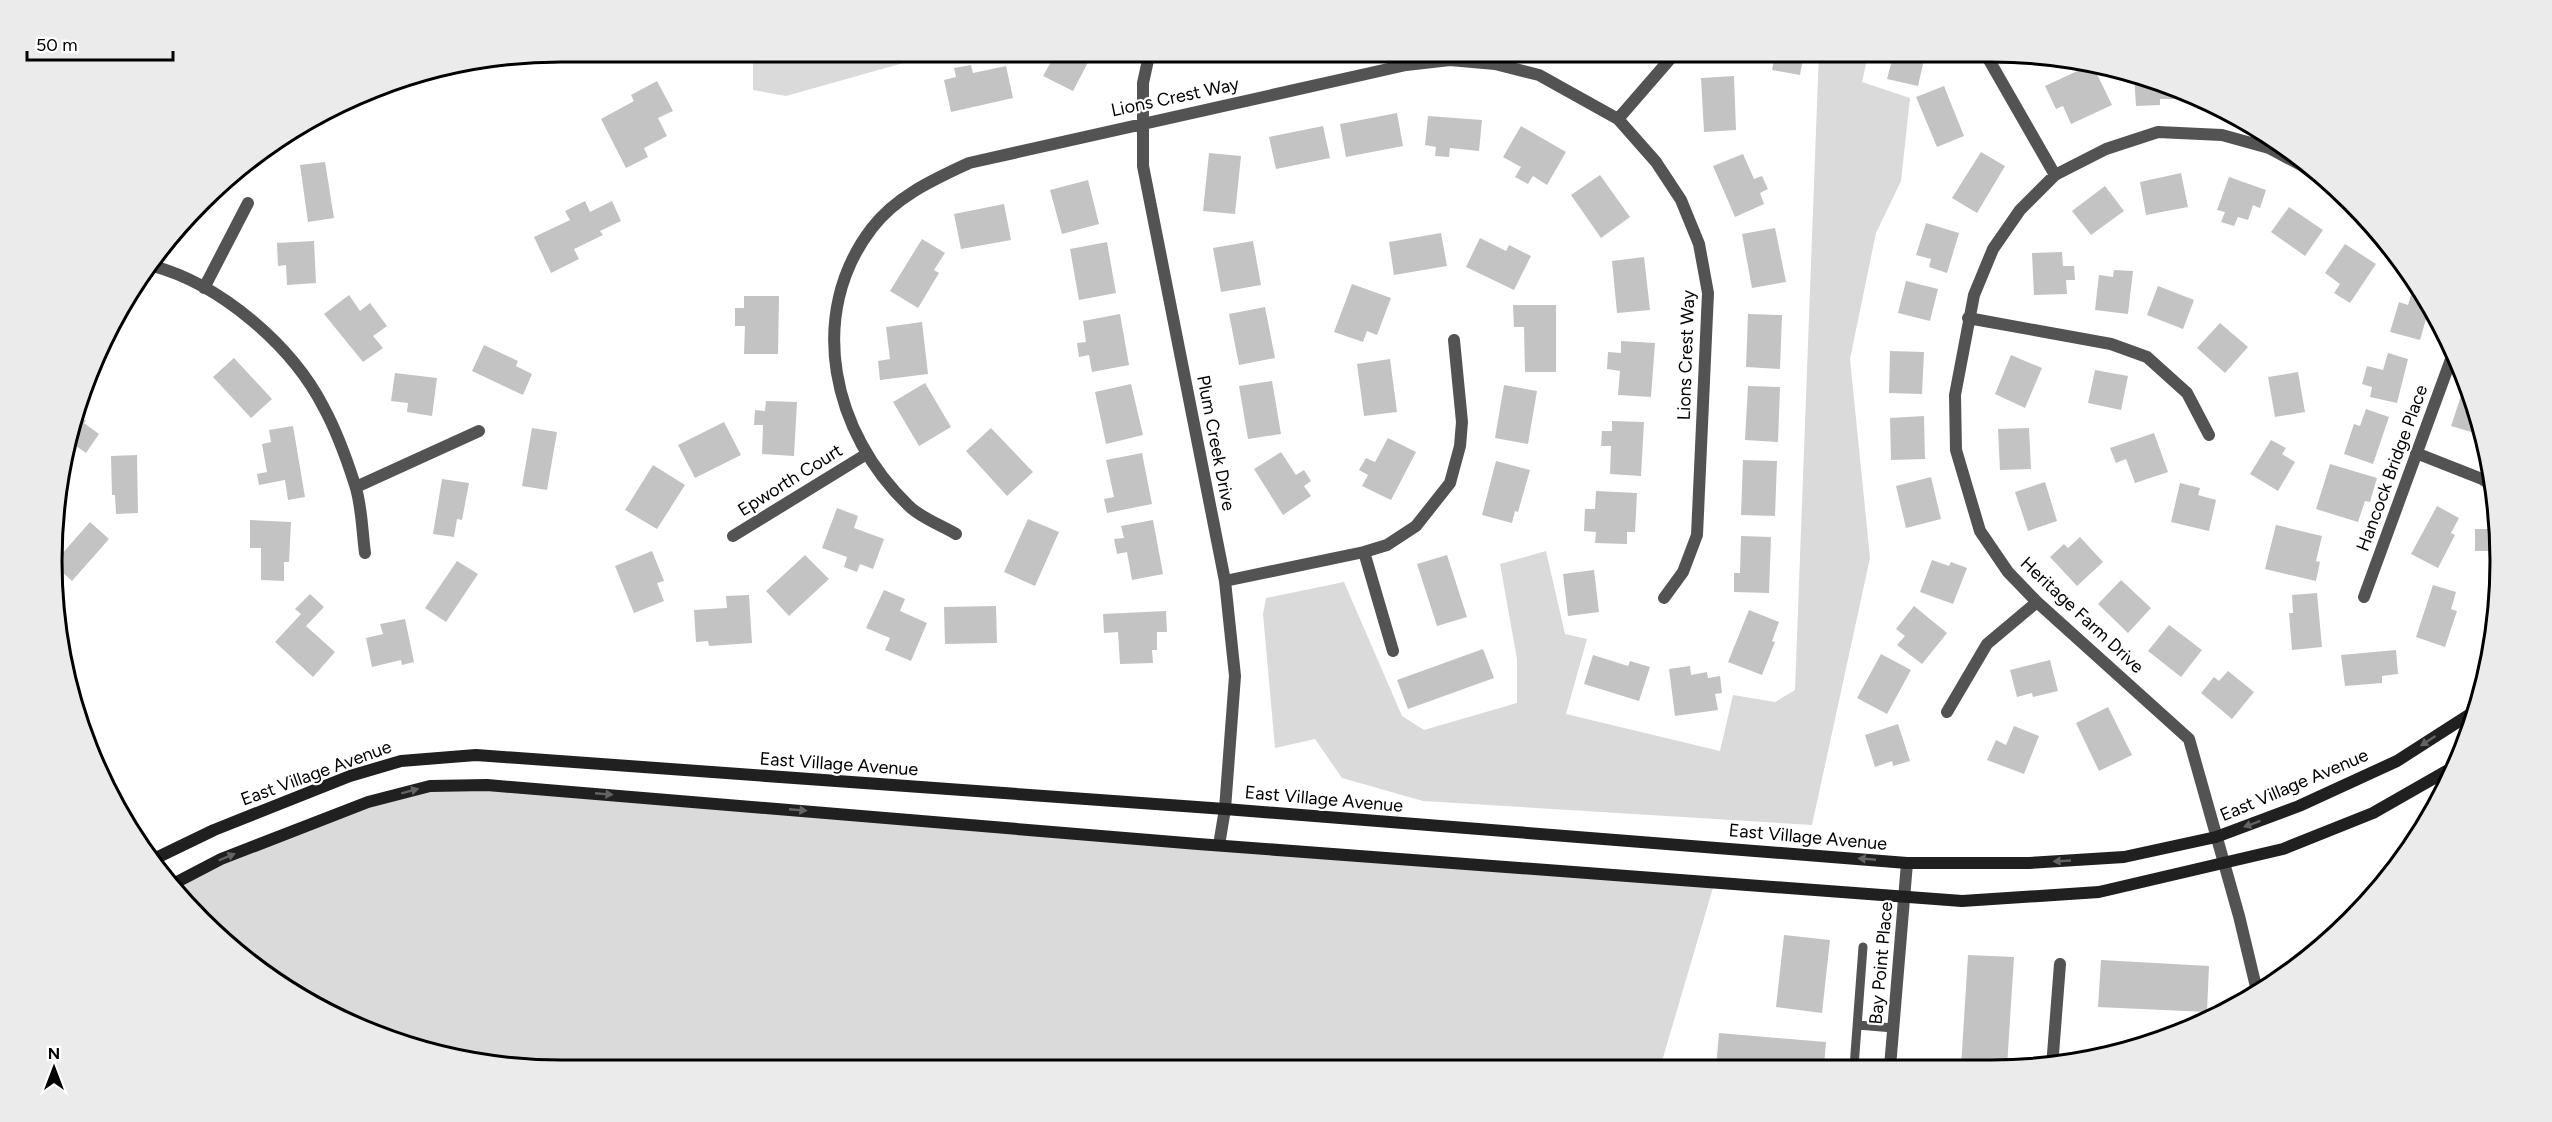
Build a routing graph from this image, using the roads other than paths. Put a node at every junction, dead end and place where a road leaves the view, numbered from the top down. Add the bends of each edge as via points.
1 (1148, 62) edge
2 (1432, 62) edge
3 (1472, 62) edge
4 (1667, 62) edge
5 (1990, 62) edge
6 (1618, 119) junction
7 (1143, 123) junction
8 (2279, 153) edge
9 (2055, 175) junction
10 (248, 203) dead end
11 (158, 267) edge
12 (204, 288) junction
13 (1968, 318) junction
14 (1454, 340) dead end
15 (2449, 364) edge
16 (479, 431) dead end
17 (2209, 435) dead end
18 (2416, 453) junction
19 (865, 455) junction
20 (2484, 482) edge
21 (356, 487) junction
22 (956, 534) dead end
23 (733, 536) dead end
24 (1364, 552) junction
25 (366, 553) dead end
26 (1225, 581) junction
27 (2364, 597) dead end
28 (1664, 598) dead end
29 (2037, 602) junction
30 (1393, 651) dead end
31 (1947, 712) dead end
32 (2465, 717) edge
33 (2442, 774) edge
34 (1225, 809) junction
35 (2216, 837) junction
36 (1219, 845) junction
37 (159, 857) edge
38 (1907, 863) junction
39 (2224, 865) junction
40 (178, 881) edge
41 (1905, 895) junction
42 (1863, 947) dead end
43 (2060, 964) dead end
44 (2255, 985) edge
45 (1858, 1025) junction
46 (1893, 1028) junction
47 (2053, 1056) edge
48 (1855, 1060) edge
49 (1891, 1060) edge

1 - 7 street, Plum Creek Drive
2 - 7 street, Lions Crest Way
3 - 6 street, Lions Crest Way via 1539,75
4 - 6 street
5 - 9 street
6 - 28 street, Lions Crest Way via 1656,162 1681,200 1699,244 1708,292 1697,535 1683,572
7 - 19 street, Lions Crest Way via 969,163 919,186 873,226 856,252 833,321 833,361 839,391
7 - 26 street, Plum Creek Drive via 1143,166
8 - 9 street, Heritage Farm Drive via 2222,135 2158,132 2106,149
9 - 13 street, Heritage Farm Drive via 2020,210 1993,249
10 - 12 street
11 - 12 street via 179,273
12 - 21 street via 238,309 275,342 309,384 325,409
13 - 17 street via 2110,344 2147,357 2187,393
13 - 29 street, Heritage Farm Drive via 1955,395 1956,450 1964,483 1980,531 2008,572
14 - 24 street via 1462,423 1450,483 1416,526 1387,545
15 - 18 street, Hancock Bridge Place
16 - 21 street
18 - 20 street
18 - 27 street, Hancock Bridge Place
19 - 22 street, Lions Crest Way via 910,508
19 - 23 street, Epworth Court
21 - 25 street
24 - 26 street
24 - 30 street
26 - 34 street, Plum Creek Drive via 1235,676
29 - 31 street via 1987,644
29 - 35 street, Heritage Farm Drive via 2189,739
32 -> 35 street, East Village Avenue via 2397,762 2299,806
33 - 39 street via 2373,813 2283,849
34 - 36 street, Plum Creek Drive
34 - 37 street, East Village Avenue via 476,755 401,761 350,776 214,830
38 -> 34 street, East Village Avenue
35 -> 38 street, East Village Avenue via 2124,857 2029,863
35 - 39 street, Heritage Farm Drive
40 -> 36 street via 221,859 368,802 430,786 487,784
36 - 41 street
38 - 41 street, Bay Point Place
39 - 41 street via 2099,892 1962,901
39 - 44 street, Heritage Farm Drive
41 - 46 street, Bay Point Place
42 - 45 lane
43 - 47 street
45 - 46 lane
45 - 48 lane
46 - 49 street, Bay Point Place

